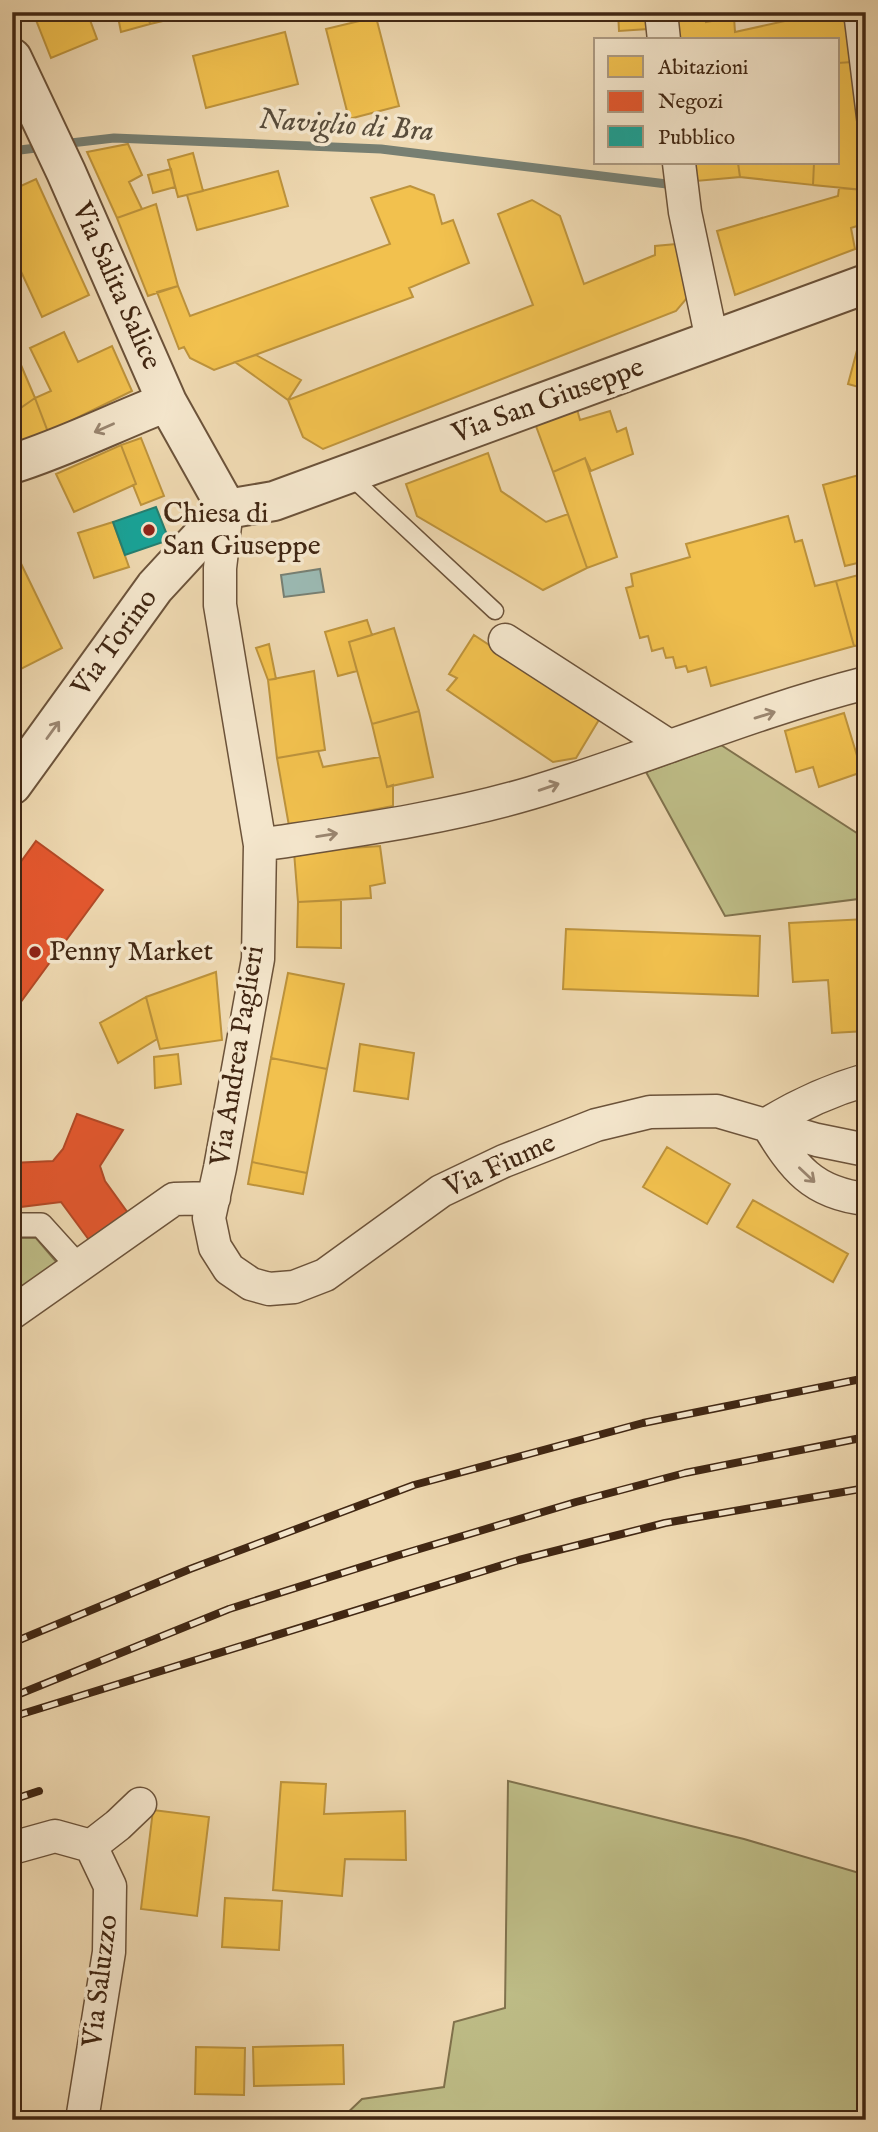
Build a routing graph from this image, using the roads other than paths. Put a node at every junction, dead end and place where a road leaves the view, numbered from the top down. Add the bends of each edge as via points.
1 (661, 12) edge
2 (852, 12) edge
3 (664, 38) edge
4 (12, 58) edge
5 (866, 125) edge
6 (679, 164) edge
7 (866, 284) edge
8 (712, 340) junction
9 (167, 402) junction
10 (12, 464) edge
11 (349, 475) junction
12 (227, 509) junction
13 (164, 577) junction
14 (220, 594) junction
15 (500, 625) joint
16 (866, 684) edge
17 (668, 747) junction
18 (12, 785) edge
19 (260, 845) junction
20 (866, 1080) edge
21 (767, 1124) junction
22 (866, 1150) edge
23 (214, 1198) junction
24 (866, 1199) edge
25 (12, 1225) edge
26 (79, 1268) junction
27 (12, 1313) edge
28 (140, 1804) dead end
29 (91, 1846) junction
30 (12, 1848) edge
31 (82, 2120) edge

1 - 3 street
2 - 5 lane
4 - 9 street, Via Salita Salice
6 - 8 street
7 - 8 street, Via San Giuseppe
8 - 11 street, Via San Giuseppe
9 -> 10 street via 52,452
9 - 12 street, Via Salita Salice
11 - 12 street, Via San Giuseppe via 274,501
11 - 15 lane
12 - 13 street, Via Torino
12 - 14 street, Via Andrea Paglieri
13 - 14 street via 184,576
18 -> 13 street, Via Torino
14 - 19 street, Via Andrea Paglieri
15 - 17 street
17 -> 16 street
19 -> 17 street via 440,816 531,793
19 - 23 street, Via Andrea Paglieri via 258,960
20 - 21 street via 838,1088
21 - 22 street, Via Fiume
21 - 23 street, Via Fiume via 717,1111 650,1112 596,1125 441,1191 325,1275 294,1287 269,1289 251,1284 229,1269 215,1247 209,1218
21 -> 24 street via 811,1182 844,1196
23 - 26 street, Via Andrea Paglieri via 174,1199
25 - 26 street via 41,1225
26 - 27 street, Via Andrea Paglieri
28 - 29 street
29 - 30 street via 55,1836
29 - 31 street, Via Saluzzo via 110,1886 109,1952

